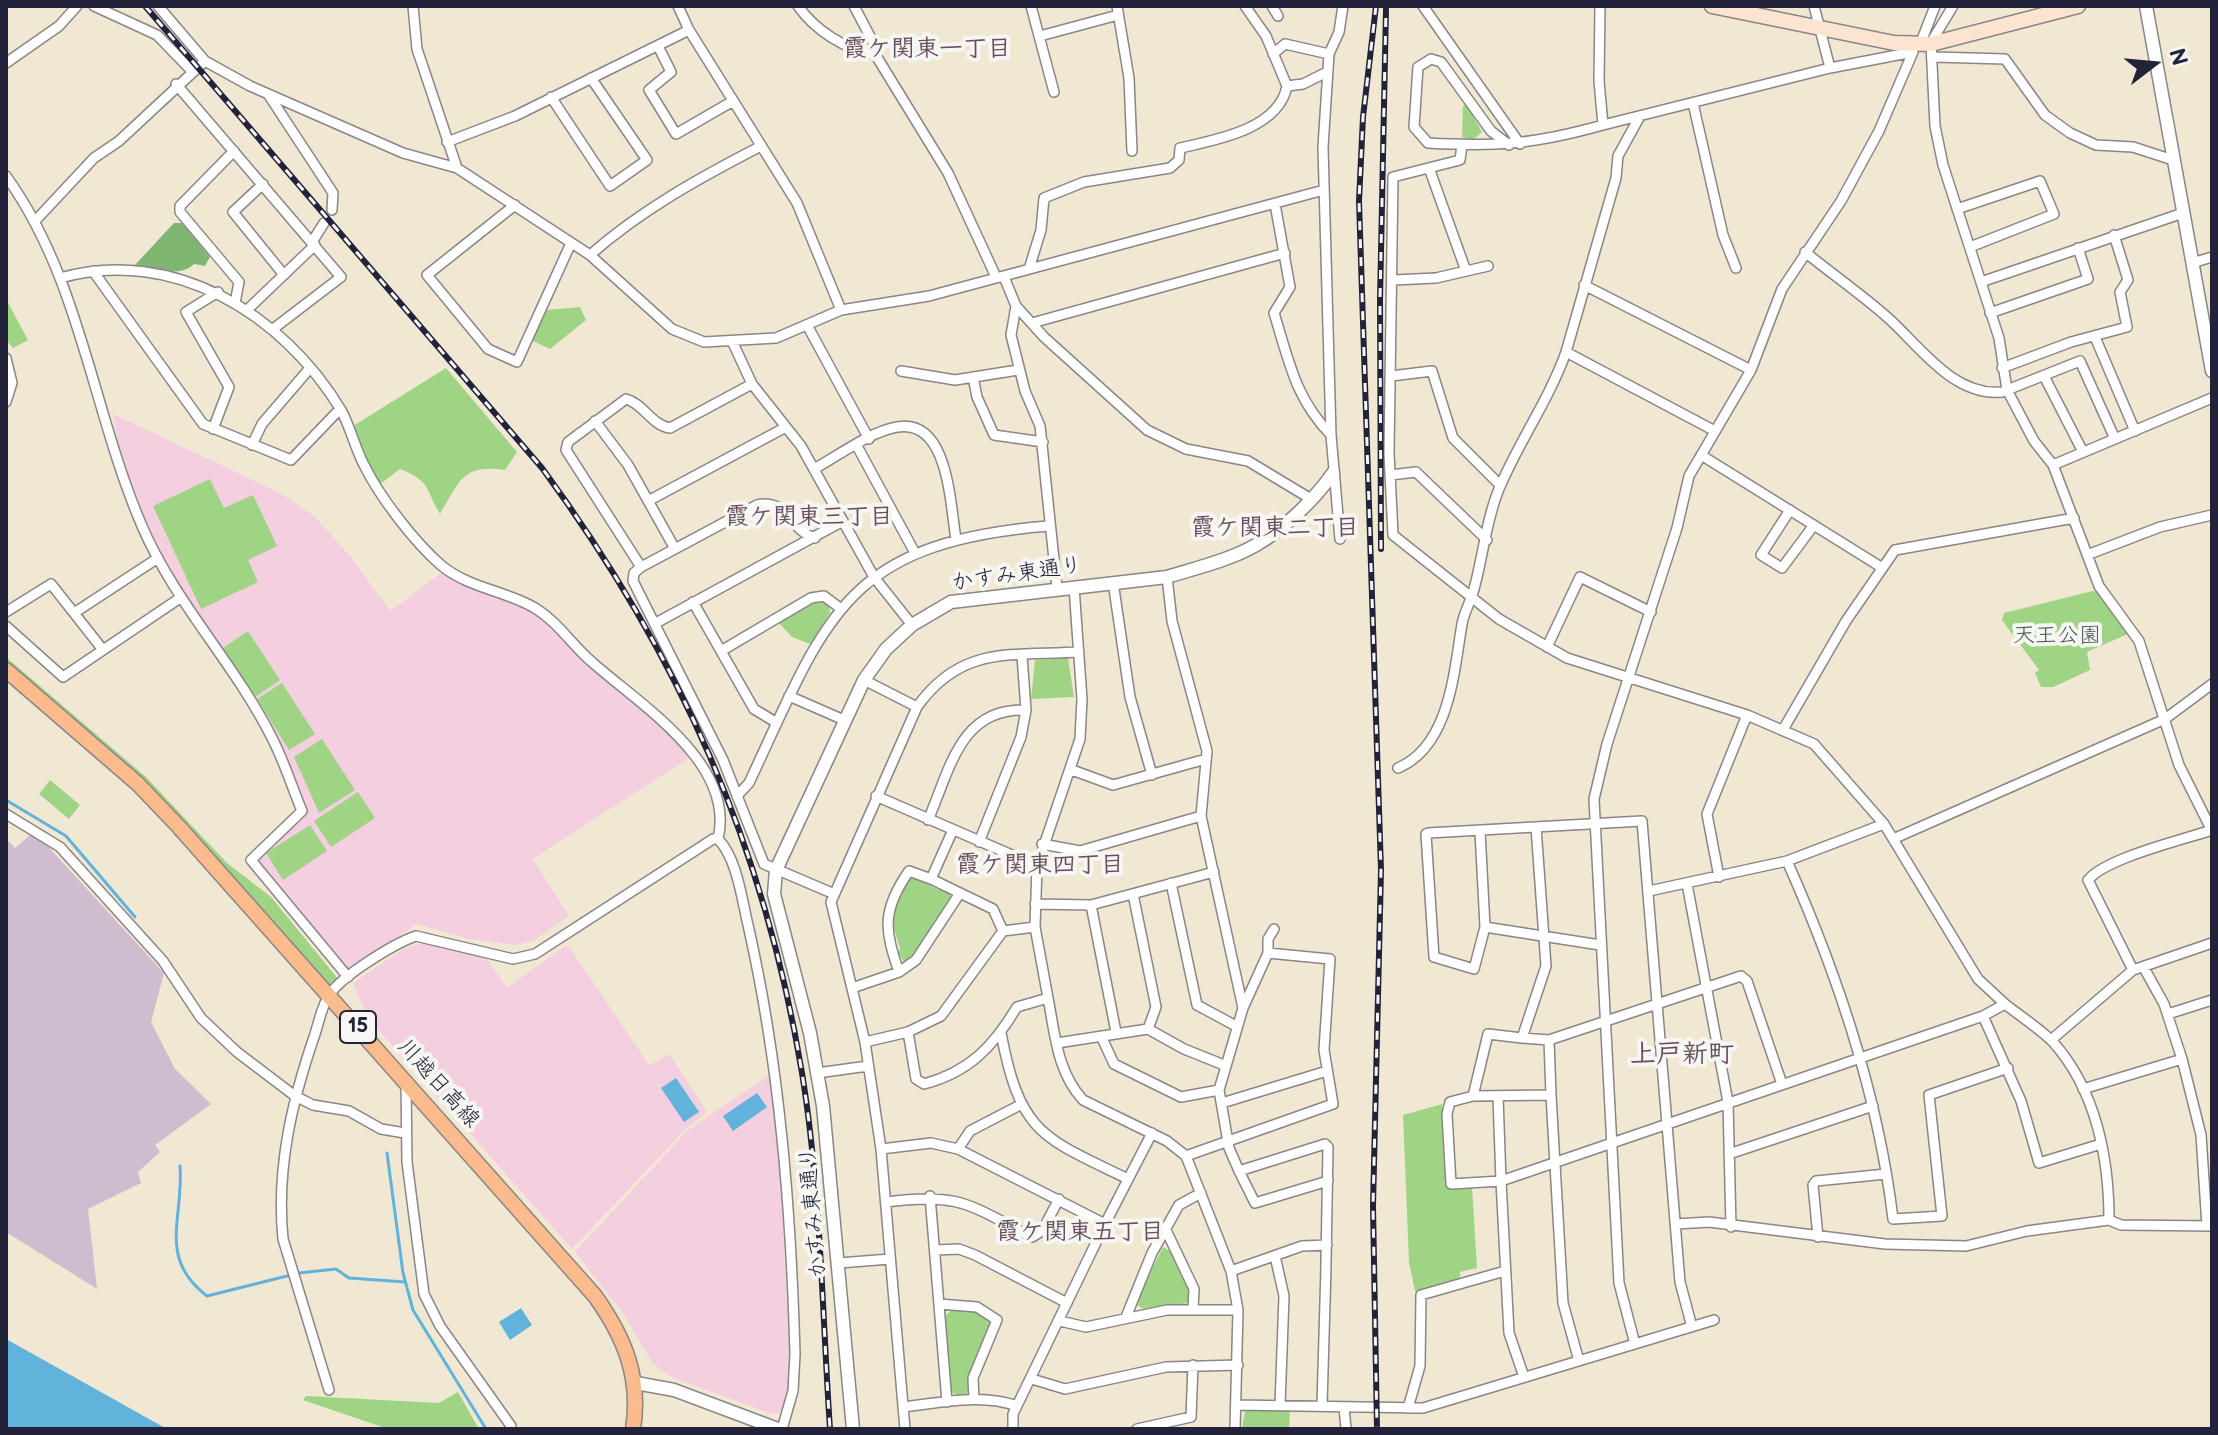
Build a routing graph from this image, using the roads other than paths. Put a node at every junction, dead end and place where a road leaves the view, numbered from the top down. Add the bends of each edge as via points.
1 (77, 6) edge
2 (94, 6) edge
3 (158, 6) edge
4 (413, 6) edge
5 (678, 6) edge
6 (798, 6) edge
7 (854, 6) edge
8 (1031, 6) edge
9 (1245, 6) edge
10 (1272, 6) edge
11 (1343, 6) edge
12 (1423, 6) edge
13 (1600, 6) edge
14 (1712, 6) edge
15 (1814, 6) edge
16 (1935, 6) edge
17 (1953, 6) edge
18 (2078, 6) edge
19 (2146, 6) edge
20 (1117, 10) edge
21 (1278, 16) dead end
22 (1820, 29) junction
23 (689, 30) junction
24 (1040, 36) junction
25 (658, 46) junction
26 (1924, 49) junction
27 (875, 54) junction
28 (1273, 54) junction
29 (1329, 54) junction
30 (205, 61) junction
31 (6, 63) edge
32 (1830, 68) junction
33 (191, 70) junction
34 (1327, 72) junction
35 (591, 78) junction
36 (176, 84) junction
37 (1287, 86) junction
38 (1054, 92) dead end
39 (268, 94) junction
40 (551, 97) junction
41 (733, 101) junction
42 (1693, 103) junction
43 (1640, 116) junction
44 (1603, 125) junction
45 (447, 142) junction
46 (1520, 144) junction
47 (1462, 145) junction
48 (1509, 145) junction
49 (761, 146) junction
50 (234, 151) junction
51 (1132, 151) dead end
52 (2173, 160) junction
53 (457, 168) junction
54 (1429, 168) junction
55 (7, 181) edge
56 (263, 184) junction
57 (1324, 190) junction
58 (1275, 204) junction
59 (515, 205) junction
60 (1957, 209) junction
61 (332, 210) dead end
62 (2183, 213) junction
63 (36, 220) junction
64 (324, 223) dead end
65 (2114, 235) junction
66 (314, 243) junction
67 (571, 243) junction
68 (1970, 247) junction
69 (2078, 248) junction
70 (1805, 252) junction
71 (1285, 253) junction
72 (590, 255) junction
73 (2212, 257) edge
74 (2192, 263) junction
75 (1488, 266) dead end
76 (1736, 268) dead end
77 (1029, 269) junction
78 (93, 271) junction
79 (1466, 271) junction
80 (284, 275) junction
81 (1000, 277) junction
82 (60, 278) junction
83 (1394, 280) junction
84 (1981, 282) junction
85 (1584, 285) junction
86 (218, 292) junction
87 (235, 303) junction
88 (1016, 306) junction
89 (247, 310) junction
90 (841, 310) junction
91 (1990, 313) junction
92 (1032, 323) junction
93 (807, 325) junction
94 (273, 329) junction
95 (2095, 337) junction
96 (733, 343) junction
97 (1566, 352) junction
98 (6, 358) edge
99 (310, 368) junction
100 (2002, 368) junction
101 (1018, 370) junction
102 (1751, 370) junction
103 (901, 371) dead end
104 (2212, 371) edge
105 (1391, 376) junction
106 (2044, 376) junction
107 (973, 377) junction
108 (752, 384) junction
109 (2007, 390) junction
110 (2212, 398) edge
111 (6, 402) edge
112 (340, 409) junction
113 (595, 421) junction
114 (786, 427) junction
115 (213, 429) junction
116 (1715, 431) junction
117 (2135, 431) junction
118 (1331, 435) junction
119 (869, 439) junction
120 (2115, 439) junction
121 (1043, 442) junction
122 (252, 445) junction
123 (857, 446) junction
124 (2083, 452) junction
125 (1701, 455) junction
126 (2053, 465) junction
127 (814, 469) junction
128 (1333, 473) junction
129 (1390, 475) junction
130 (1500, 485) junction
131 (1311, 499) junction
132 (648, 501) junction
133 (1790, 510) junction
134 (2212, 515) edge
135 (2074, 518) junction
136 (843, 521) junction
137 (1814, 525) junction
138 (1048, 526) junction
139 (815, 538) junction
140 (956, 539) junction
141 (1340, 539) dead end
142 (1487, 540) junction
143 (674, 547) junction
144 (915, 553) junction
145 (2087, 555) junction
146 (158, 558) junction
147 (641, 567) junction
148 (1881, 567) junction
149 (874, 577) junction
150 (1167, 577) junction
151 (1113, 582) junction
152 (1074, 587) junction
153 (1057, 588) junction
154 (180, 598) junction
155 (1472, 599) junction
156 (693, 602) junction
157 (840, 608) junction
158 (6, 612) edge
159 (1651, 612) junction
160 (74, 613) junction
161 (656, 623) junction
162 (912, 625) junction
163 (6, 626) edge
164 (1547, 647) junction
165 (103, 650) junction
166 (721, 651) junction
167 (1079, 652) junction
168 (1022, 656) junction
169 (6, 670) edge
170 (1628, 677) junction
171 (864, 680) junction
172 (2212, 684) edge
173 (789, 696) junction
174 (917, 707) junction
175 (1026, 710) junction
176 (1747, 715) junction
177 (2165, 719) junction
178 (844, 720) junction
179 (777, 723) junction
180 (1784, 728) junction
181 (1206, 759) junction
182 (1398, 768) dead end
183 (1072, 770) junction
184 (1152, 775) junction
185 (737, 796) junction
186 (876, 796) junction
187 (6, 814) edge
188 (1201, 816) junction
189 (928, 820) junction
190 (1594, 824) junction
191 (1884, 824) junction
192 (1536, 827) junction
193 (1480, 831) junction
194 (2212, 831) edge
195 (952, 832) junction
196 (718, 839) junction
197 (1893, 839) junction
198 (979, 842) junction
199 (1042, 844) junction
200 (1787, 861) junction
201 (1037, 866) junction
202 (776, 870) junction
203 (1214, 872) junction
204 (1719, 877) junction
205 (931, 879) junction
206 (1171, 883) junction
207 (1687, 884) junction
208 (1649, 891) junction
209 (832, 893) junction
210 (960, 893) junction
211 (1133, 894) junction
212 (1035, 904) junction
213 (1091, 905) junction
214 (1035, 927) junction
215 (1485, 927) junction
216 (1274, 929) dead end
217 (1003, 931) junction
218 (1546, 939) junction
219 (2212, 943) edge
220 (1600, 945) junction
221 (1268, 953) junction
222 (2144, 968) junction
223 (2133, 970) junction
224 (899, 972) junction
225 (348, 977) junction
226 (1706, 987) junction
227 (852, 988) junction
228 (329, 994) junction
229 (1048, 998) junction
230 (2212, 1000) edge
231 (1659, 1003) junction
232 (2005, 1004) junction
233 (1243, 1008) junction
234 (2168, 1014) junction
235 (1983, 1016) junction
236 (1603, 1025) junction
237 (1236, 1026) junction
238 (1148, 1029) junction
239 (908, 1032) junction
240 (1116, 1032) junction
241 (1001, 1033) junction
242 (1101, 1036) junction
243 (1522, 1038) junction
244 (1549, 1040) junction
245 (2051, 1040) junction
246 (865, 1042) junction
247 (1057, 1043) junction
248 (1859, 1056) junction
249 (2182, 1059) junction
250 (1224, 1065) junction
251 (868, 1066) junction
252 (2008, 1068) junction
253 (1327, 1071) junction
254 (817, 1073) junction
255 (406, 1081) junction
256 (1782, 1084) junction
257 (2083, 1089) junction
258 (1219, 1090) junction
259 (1551, 1095) junction
260 (295, 1096) junction
261 (1473, 1096) junction
262 (1498, 1097) junction
263 (1728, 1102) junction
264 (1222, 1103) junction
265 (1020, 1105) junction
266 (1873, 1106) junction
267 (1669, 1122) junction
268 (405, 1133) junction
269 (1152, 1133) junction
270 (1228, 1139) junction
271 (1614, 1143) junction
272 (2101, 1144) junction
273 (881, 1149) junction
274 (958, 1149) junction
275 (1729, 1154) junction
276 (1186, 1156) junction
277 (1555, 1163) junction
278 (1239, 1171) junction
279 (1886, 1174) junction
280 (1128, 1179) junction
281 (1328, 1181) junction
282 (1501, 1181) junction
283 (1201, 1193) junction
284 (930, 1196) junction
285 (1059, 1199) junction
286 (886, 1202) junction
287 (2109, 1220) junction
288 (1105, 1224) junction
289 (1676, 1224) junction
290 (2209, 1226) edge
291 (1731, 1227) junction
292 (1165, 1228) junction
293 (1818, 1237) junction
294 (1327, 1245) junction
295 (935, 1250) junction
296 (1275, 1256) junction
297 (890, 1259) junction
298 (839, 1263) junction
299 (1231, 1271) junction
300 (1505, 1271) junction
301 (1067, 1303) junction
302 (939, 1304) junction
303 (1193, 1309) junction
304 (1238, 1310) junction
305 (1126, 1317) junction
306 (1714, 1320) dead end
307 (1060, 1321) junction
308 (1692, 1327) junction
309 (1635, 1344) junction
310 (1579, 1361) junction
311 (1193, 1365) junction
312 (1238, 1365) junction
313 (1524, 1377) junction
314 (1032, 1379) junction
315 (636, 1383) junction
316 (329, 1390) dead end
317 (974, 1399) junction
318 (947, 1402) junction
319 (1237, 1405) junction
320 (1280, 1405) junction
321 (1322, 1405) junction
322 (1017, 1406) junction
323 (903, 1407) junction
324 (1344, 1407) junction
325 (1408, 1408) junction
326 (511, 1426) dead end
327 (633, 1429) edge
328 (780, 1429) edge
329 (853, 1429) edge
330 (905, 1429) edge
331 (1013, 1429) edge
332 (1137, 1429) edge
333 (1235, 1429) edge
334 (1346, 1429) edge

1 - 31 street via 59,26
2 - 33 street via 157,35
3 - 30 street
4 - 45 street via 417,49
5 - 23 street
6 - 27 street via 843,44
7 - 27 street
8 - 24 street
9 - 28 street
10 - 21 street
11 - 29 street
12 - 46 street
13 - 44 street
14 - 22 main road
15 - 22 street
16 - 26 street
17 - 26 street
18 - 26 main road
19 - 52 street
20 - 24 street
20 - 51 street via 1129,78
22 - 26 main road
22 - 32 street
23 - 25 street
23 - 41 street
24 - 38 street
25 - 35 street
25 - 41 street via 671,72 649,90 676,134
26 - 32 street
26 - 52 street via 2005,59 2045,115 2070,133 2096,145 2133,147
26 - 60 street via 1935,126
26 - 70 street via 1841,201
27 - 81 street via 948,173
28 - 29 street via 1285,44
28 - 37 street
29 - 34 street
30 - 33 street
30 - 39 street
32 - 42 street
33 - 36 street
34 - 37 street
34 - 57 street
35 - 40 street
35 - 40 street via 647,160 610,186
36 - 50 street
36 - 63 street via 119,141 94,158
37 - 77 street via 1264,120 1180,148 1179,160 1170,168 1084,182 1044,198
39 - 53 street via 420,160
39 - 61 street via 333,193
40 - 45 street
41 - 49 street
42 - 43 street
42 - 76 street via 1723,235
43 - 44 street
43 - 85 street via 1618,156
44 - 46 street
45 - 53 street
46 - 48 street
47 - 48 street
47 - 48 street via 1428,143 1414,127 1416,75 1418,67 1431,59 1445,66 1491,131
47 - 54 street via 1460,160
49 - 72 street via 623,226
49 - 90 street via 797,203
50 - 56 street
50 - 87 street via 180,212 239,282
52 - 62 street
53 - 59 street
54 - 79 street
54 - 83 street via 1393,177
55 - 63 street
56 - 66 street
56 - 80 street via 233,212
57 - 58 street
57 - 118 street
58 - 71 street
58 - 77 street
59 - 67 street
59 - 67 street via 427,275 488,349 517,362
60 - 68 street
60 - 68 street via 2040,181 2054,214
62 - 65 street
62 - 74 street
63 - 82 street
64 - 66 street
65 - 69 street
65 - 95 street via 2128,280 2120,292 2128,325
66 - 80 street
66 - 94 street via 341,277
67 - 72 street
68 - 84 street
69 - 84 street
69 - 91 street via 2088,279
70 - 102 street via 1782,289
70 - 109 street via 1890,319 1932,363 1971,387 1990,393
71 - 92 street
71 - 118 street via 1290,287 1274,313 1298,392
72 - 96 street via 672,329 704,342
73 - 74 street
74 - 104 street
75 - 79 street
77 - 81 street
78 - 82 street
78 - 86 street via 178,276
78 - 115 street via 195,414
79 - 83 street
80 - 89 street
81 - 88 street
81 - 90 street via 895,304
82 - 146 street via 103,406 114,459
83 - 105 street
84 - 91 street
85 - 97 street
85 - 102 street
86 - 87 street
86 - 115 street via 186,312 229,387
87 - 89 street
88 - 92 street
88 - 101 street via 1011,335
89 - 94 street
90 - 93 street
91 - 100 street
92 - 131 street via 1147,430 1186,449 1248,461
93 - 96 street via 776,338
93 - 119 street
94 - 99 street
95 - 100 street
95 - 117 street
96 - 108 street
97 - 116 street
97 - 130 street
98 - 111 street via 12,383
99 - 112 street
99 - 122 street via 262,424
100 - 109 street
101 - 107 street
101 - 121 street
102 - 116 street
103 - 107 street via 955,380
105 - 129 street
105 - 130 street via 1432,371 1453,438
106 - 109 street
106 - 120 street via 2082,363
106 - 124 street
107 - 121 street via 994,435
108 - 113 street via 670,428 626,399
108 - 114 street
109 - 126 street
110 - 117 street
112 - 122 street via 291,460
112 - 196 street via 378,490 441,565 552,619 592,663 684,739 713,792 723,826
113 - 132 street
113 - 147 street via 568,442 566,450
114 - 127 street
114 - 132 street
115 - 122 street
116 - 125 street
117 - 120 street
118 - 128 street
119 - 123 street
119 - 140 street via 897,427 932,439 942,457
120 - 124 street
121 - 138 street
123 - 127 street
123 - 144 street
124 - 126 street
125 - 133 street
125 - 159 street via 1687,481
126 - 135 street
127 - 136 street
128 - 131 street, かすみ東通り
128 - 141 street
129 - 142 street via 1416,472
129 - 155 street via 1393,535
130 - 142 street
131 - 150 street, かすみ東通り via 1256,545
132 - 143 street
133 - 137 street
133 - 137 street via 1761,555 1782,568
134 - 145 street via 2160,527
135 - 145 street
135 - 148 street via 1906,547 1889,555
136 - 139 street
136 - 149 street
137 - 148 street
138 - 140 street
138 - 153 street
139 - 143 street via 801,534 783,508 768,502
139 - 156 street
140 - 144 street
142 - 155 street
143 - 147 street
144 - 149 street
145 - 177 street via 2099,586 2139,641
146 - 154 street
146 - 160 street
147 - 161 street via 633,581
148 - 180 street
149 - 157 street
149 - 162 street
150 - 151 street, かすみ東通り
150 - 181 street via 1172,621
151 - 152 street, かすみ東通り
151 - 184 street via 1130,697
152 - 153 street, かすみ東通り
152 - 167 street
153 - 162 street, かすみ東通り via 951,602
154 - 165 street
154 - 225 street via 272,738 302,811 251,860
155 - 164 street
155 - 182 street via 1439,722 1427,746
156 - 161 street
156 - 166 street
157 - 166 street via 824,596 811,598
157 - 173 street via 813,646
158 - 160 street via 51,584
159 - 164 street via 1580,577
159 - 170 street
160 - 165 street
161 - 185 street
162 - 171 street, かすみ東通り
163 - 165 street via 63,677
164 - 170 street via 1599,671
166 - 179 street via 754,709
167 - 168 street
167 - 183 street via 1082,717
168 - 174 street via 973,660 929,690
168 - 175 street
169 - 228 main road, 川越日高線 / 15 via 138,784
170 - 176 street
170 - 190 street via 1597,780
171 - 174 street
171 - 178 street, かすみ東通り
172 - 177 street
173 - 178 street
173 - 179 street
174 - 186 street
175 - 189 street via 1006,709 979,720 963,740
175 - 198 street via 1021,737
176 - 180 street
176 - 204 street via 1707,814
177 - 194 street via 2188,786
177 - 197 street
178 - 202 street, かすみ東通り
179 - 185 street via 749,783
180 - 191 street via 1814,744
181 - 184 street
181 - 188 street
183 - 184 street via 1104,785
183 - 199 street
185 - 202 street via 764,864
186 - 189 street
186 - 209 street
187 - 260 street via 60,847 163,961 201,1018
188 - 199 street via 1080,851
188 - 203 street
189 - 195 street
190 - 192 street
190 - 208 street via 1642,821
190 - 220 street
191 - 197 street
191 - 200 street
192 - 193 street
192 - 218 street
193 - 215 street
193 - 215 street via 1426,834 1434,957 1474,969
194 - 223 street via 2133,856 2088,880
195 - 198 street
195 - 205 street
196 - 225 street via 535,954 513,959 416,936
196 - 328 street via 743,904 775,1059 795,1354 793,1391
197 - 232 street via 1978,979
198 - 201 street
199 - 201 street
200 - 204 street
200 - 248 street via 1833,971
201 - 212 street
202 - 209 street
202 - 254 street, かすみ東通り via 774,894
203 - 206 street
203 - 233 street
204 - 207 street
205 - 210 street
205 - 224 street via 909,871 888,912 887,929
206 - 211 street
206 - 237 street via 1197,1005
207 - 208 street
207 - 226 street
208 - 231 street
209 - 227 street via 831,908
210 - 217 street via 993,909
210 - 224 street via 916,960
211 - 213 street
211 - 238 street via 1156,1007
212 - 213 street
212 - 214 street
213 - 240 street
214 - 217 street
214 - 229 street
215 - 218 street
216 - 221 street
217 - 239 street via 941,1016
218 - 220 street
218 - 243 street via 1546,966
219 - 222 street
220 - 236 street
221 - 233 street
221 - 253 street via 1330,959
222 - 223 street
222 - 234 street
223 - 245 street
224 - 227 street
225 - 228 street
226 - 231 street
226 - 256 street via 1741,976 1747,981
226 - 263 street
227 - 246 street
228 - 255 main road, 川越日高線 / 15
228 - 260 street
229 - 241 street via 1021,1004
229 - 247 street
230 - 234 street
231 - 236 street
231 - 267 street
232 - 235 street
232 - 245 street
233 - 237 street
234 - 249 street
235 - 248 street
235 - 252 street
236 - 244 street
236 - 271 street
237 - 250 street
238 - 240 street
238 - 250 street
239 - 241 street via 916,1079 924,1084 974,1062
239 - 246 street
240 - 242 street
241 - 265 street
242 - 247 street
242 - 258 street via 1114,1064 1181,1097
243 - 244 street
243 - 261 street via 1488,1034
244 - 259 street
245 - 257 street
246 - 251 street
247 - 269 street via 1067,1080 1083,1100
248 - 256 street
248 - 266 street
249 - 257 street
249 - 290 street via 2201,1135
250 - 258 street
251 - 254 street
251 - 273 street
252 - 272 street via 2039,1163
252 - 279 street via 1929,1095 1942,1216 1893,1219
253 - 264 street
253 - 270 street via 1333,1104
254 - 298 street, かすみ東通り
255 - 268 street
255 - 315 main road, 川越日高線 / 15 via 595,1296 618,1332
256 - 263 street
257 - 272 street
258 - 264 street
259 - 262 street
259 - 277 street
260 - 268 street
260 - 316 street via 285,1140 283,1239
261 - 262 street
261 - 282 street via 1450,1102 1451,1184
262 - 282 street
263 - 267 street
263 - 275 street
264 - 270 street
265 - 274 street via 970,1131
265 - 280 street via 1046,1137
266 - 275 street
266 - 279 street
267 - 271 street
267 - 289 street
268 - 326 street via 424,1294 440,1326
269 - 276 street
269 - 280 street
270 - 276 street
270 - 278 street
271 - 277 street
271 - 309 street via 1619,1283
272 - 287 street via 2108,1172
273 - 274 street via 931,1143
273 - 286 street
274 - 285 street
275 - 291 street
276 - 283 street
277 - 282 street
277 - 310 street via 1563,1303
278 - 281 street via 1255,1203
278 - 281 street via 1325,1144
279 - 293 street via 1816,1181
280 - 288 street
281 - 294 street
282 - 300 street
283 - 292 street via 1179,1205
283 - 299 street
284 - 285 street via 965,1203 1032,1237 1042,1231
284 - 286 street
284 - 295 street
285 - 288 street
286 - 297 street
287 - 290 street via 2121,1225
287 - 293 street via 1966,1246
288 - 301 street
289 - 291 street
289 - 308 street via 1680,1282
291 - 293 street
292 - 303 street via 1194,1289
292 - 305 street
294 - 296 street via 1302,1246
294 - 321 street
295 - 301 street via 975,1255
295 - 302 street
296 - 299 street
296 - 320 street via 1284,1296
297 - 298 street
297 - 323 street
298 - 329 street, かすみ東通り
299 - 304 street
300 - 313 street via 1509,1333
300 - 325 street via 1421,1295 1420,1366
301 - 307 street
302 - 317 street via 977,1307 997,1320 973,1378
302 - 318 street
303 - 304 street
303 - 305 street
304 - 312 street
305 - 307 street via 1086,1327
306 - 308 street
307 - 314 street
308 - 309 street
309 - 310 street
310 - 313 street
311 - 312 street
311 - 314 street via 1065,1389
311 - 332 street via 1191,1417
312 - 319 street
313 - 325 street
314 - 322 street
315 - 327 main road, 川越日高線 / 15
315 - 328 street via 674,1390
317 - 318 street
317 - 322 street
318 - 323 street
319 - 320 street
319 - 333 street
320 - 321 street
321 - 324 street
322 - 331 street
323 - 330 street
324 - 325 street
324 - 334 street

